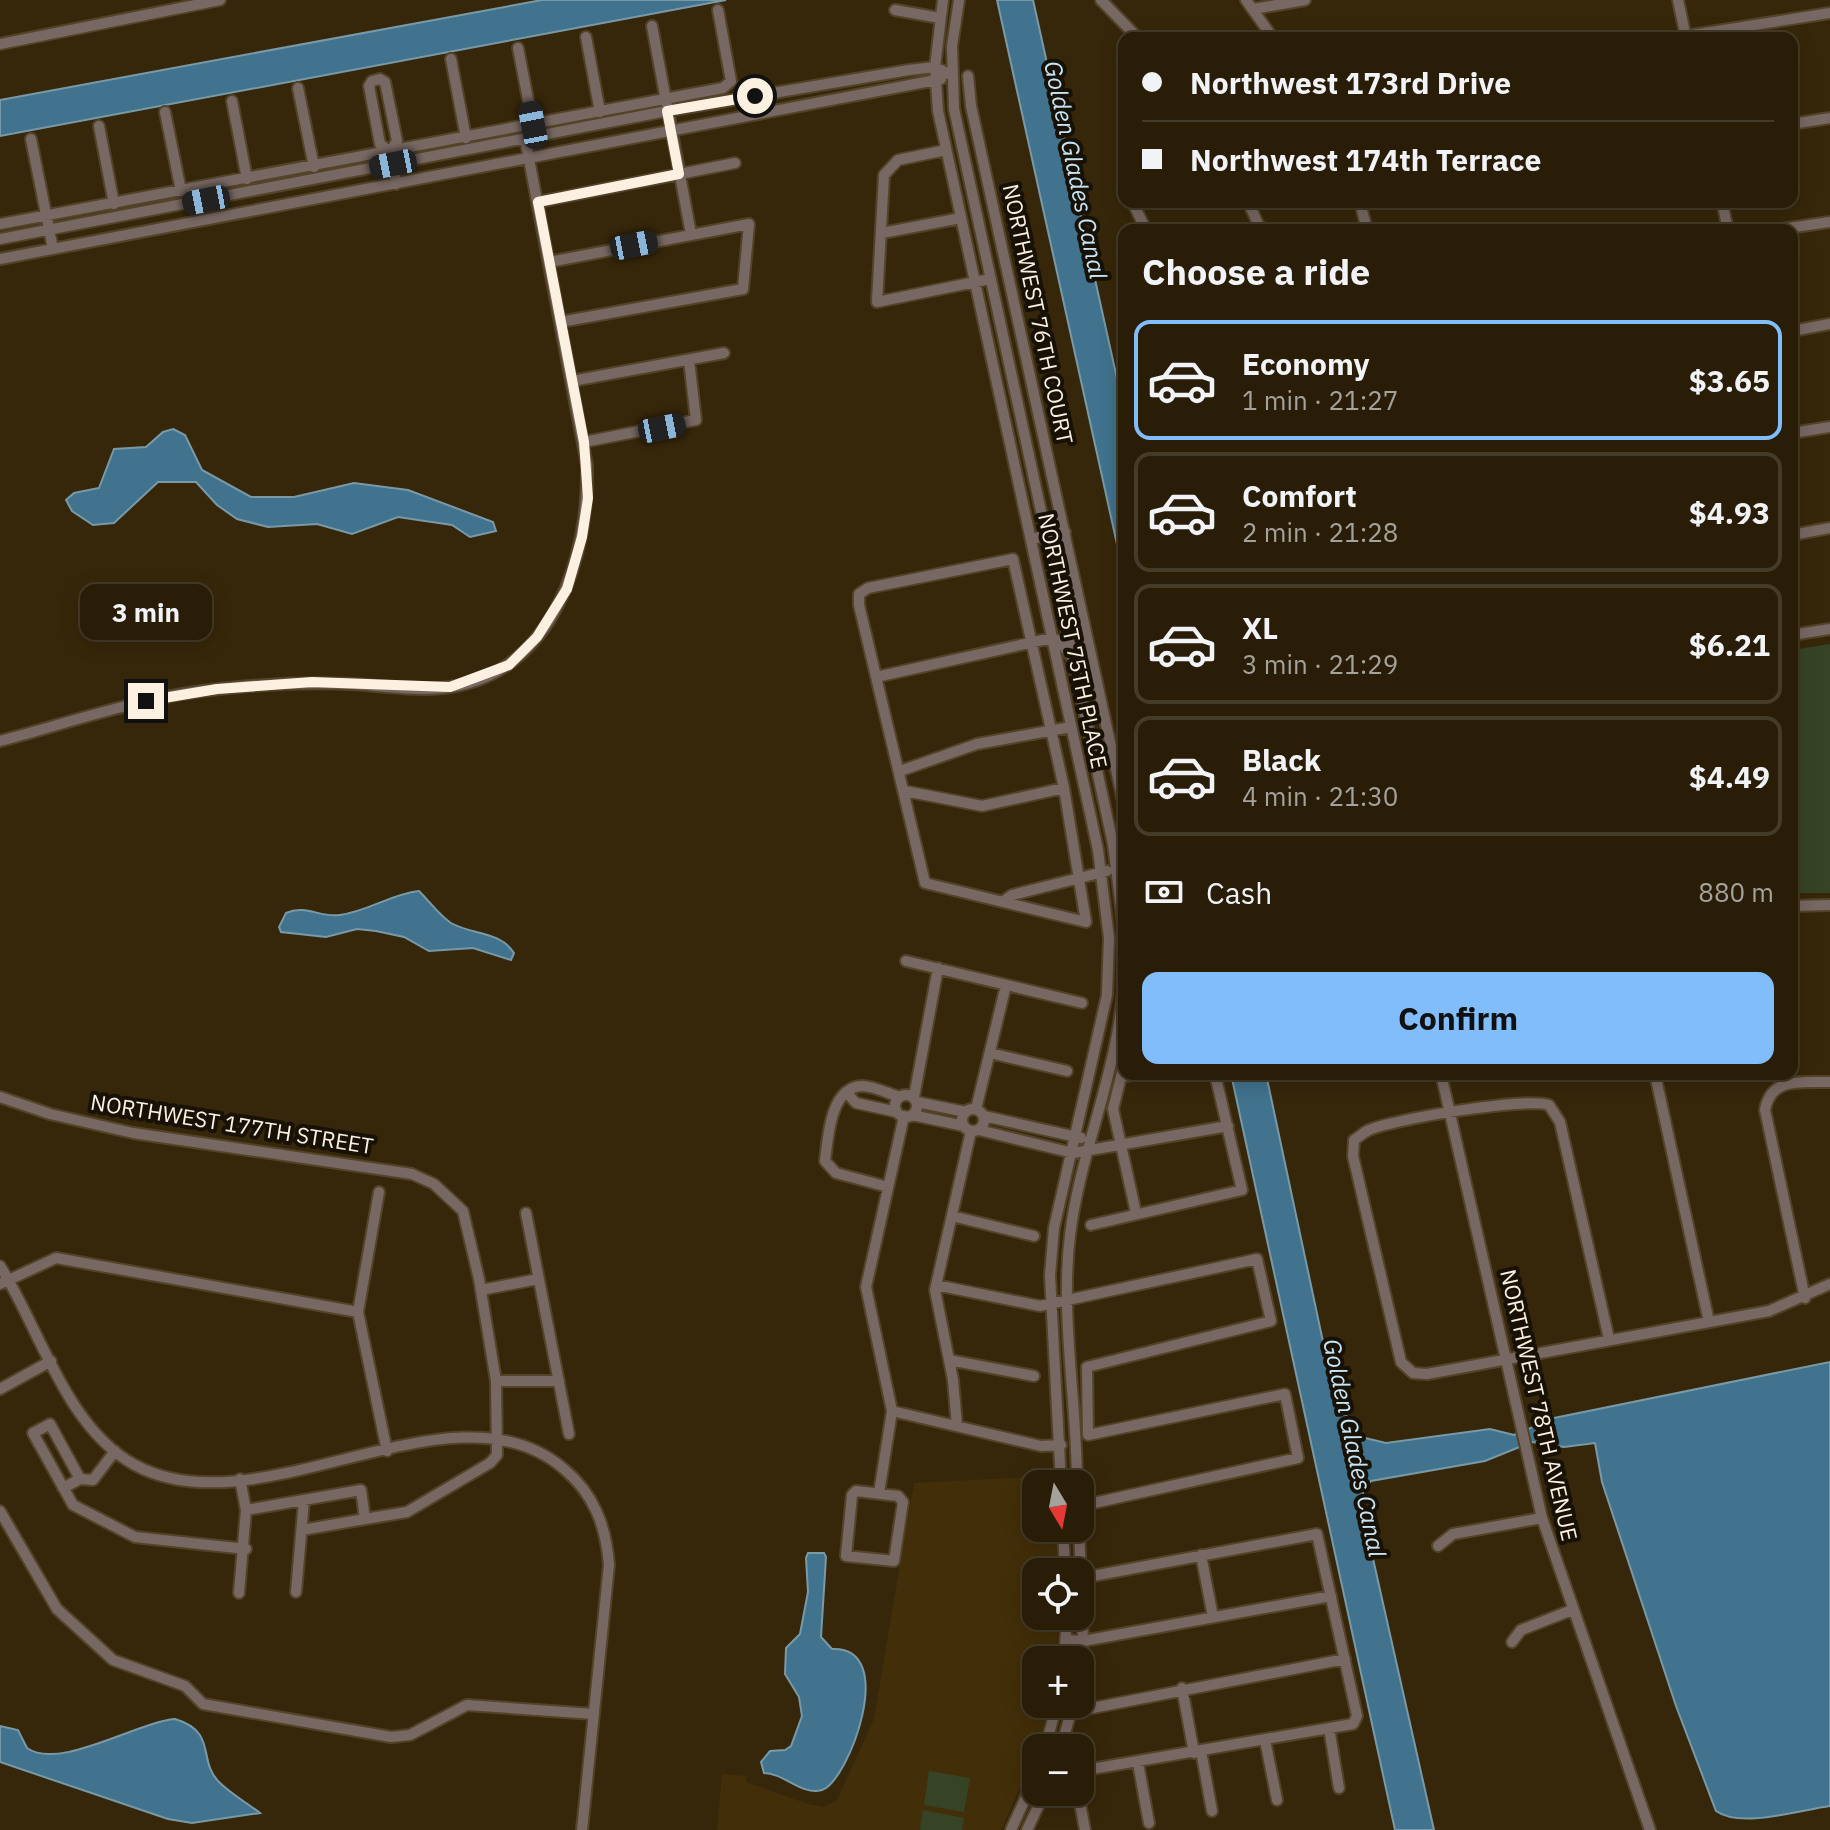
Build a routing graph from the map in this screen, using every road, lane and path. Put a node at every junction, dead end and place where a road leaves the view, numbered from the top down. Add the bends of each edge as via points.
1 (220, 0) edge
2 (943, 0) edge
3 (959, 0) edge
4 (1101, 0) edge
5 (1305, 0) edge
6 (1678, 0) edge
7 (1250, 4) edge
8 (718, 10) dead end
9 (895, 10) dead end
10 (1830, 13) edge
11 (940, 18) junction
12 (652, 26) dead end
13 (1132, 32) edge
14 (1269, 32) edge
15 (1685, 32) edge
16 (1716, 32) edge
17 (586, 37) dead end
18 (0, 44) edge
19 (518, 48) dead end
20 (451, 59) dead end
21 (935, 67) junction
22 (951, 75) junction
23 (968, 76) dead end
24 (935, 81) junction
25 (298, 88) dead end
26 (232, 101) dead end
27 (666, 105) junction
28 (971, 106) junction
29 (954, 109) junction
30 (165, 112) dead end
31 (600, 112) junction
32 (1830, 118) edge
33 (1798, 123) edge
34 (533, 125) junction
35 (99, 126) dead end
36 (671, 130) junction
37 (466, 138) junction
38 (525, 138) junction
39 (31, 139) dead end
40 (946, 150) junction
41 (390, 152) junction
42 (529, 158) junction
43 (735, 163) dead end
44 (393, 164) junction
45 (314, 167) junction
46 (679, 174) junction
47 (247, 179) junction
48 (396, 184) junction
49 (181, 191) junction
50 (538, 202) junction
51 (114, 204) junction
52 (46, 215) junction
53 (961, 218) junction
54 (1830, 222) edge
55 (0, 224) edge
56 (1798, 227) edge
57 (49, 230) junction
58 (882, 233) junction
59 (691, 234) junction
60 (0, 239) edge
61 (53, 249) junction
62 (0, 259) edge
63 (549, 262) junction
64 (990, 279) junction
65 (975, 283) junction
66 (560, 322) junction
67 (1830, 324) edge
68 (1798, 330) edge
69 (724, 353) dead end
70 (689, 360) junction
71 (572, 381) junction
72 (1830, 427) edge
73 (1798, 432) edge
74 (584, 442) junction
75 (1830, 528) edge
76 (1065, 532) junction
77 (1798, 534) edge
78 (1046, 536) junction
79 (1031, 539) junction
80 (1830, 629) edge
81 (1798, 634) edge
82 (1052, 638) junction
83 (1032, 642) junction
84 (1073, 660) junction
85 (876, 677) junction
86 (1071, 727) junction
87 (1050, 731) junction
88 (0, 741) edge
89 (900, 771) junction
90 (1118, 778) edge
91 (1064, 788) junction
92 (905, 791) junction
93 (1118, 855) edge
94 (1118, 869) edge
95 (1102, 872) junction
96 (1081, 877) junction
97 (1005, 900) junction
98 (1830, 905) edge
99 (1798, 906) edge
100 (906, 961) dead end
101 (938, 968) junction
102 (1006, 985) junction
103 (1082, 1003) dead end
104 (1118, 1031) edge
105 (990, 1053) junction
106 (1067, 1071) dead end
107 (1121, 1080) edge
108 (1216, 1080) edge
109 (1442, 1080) edge
110 (1656, 1080) edge
111 (1830, 1082) edge
112 (846, 1092) junction
113 (0, 1097) edge
114 (900, 1097) junction
115 (915, 1100) junction
116 (975, 1112) junction
117 (1450, 1113) junction
118 (904, 1114) junction
119 (1228, 1126) junction
120 (971, 1129) junction
121 (1077, 1135) junction
122 (1121, 1146) junction
123 (1090, 1148) junction
124 (1073, 1153) junction
125 (888, 1187) junction
126 (379, 1192) dead end
127 (526, 1213) dead end
128 (1136, 1213) junction
129 (952, 1216) junction
130 (1091, 1225) dead end
131 (1034, 1236) dead end
132 (0, 1266) edge
133 (538, 1279) junction
134 (4, 1282) edge
135 (1830, 1284) edge
136 (936, 1285) junction
137 (481, 1290) junction
138 (1805, 1298) junction
139 (1066, 1300) junction
140 (1049, 1304) junction
141 (358, 1312) junction
142 (1709, 1322) junction
143 (1609, 1339) junction
144 (1506, 1359) junction
145 (949, 1360) junction
146 (51, 1361) junction
147 (1034, 1376) dead end
148 (496, 1381) junction
149 (559, 1381) junction
150 (0, 1389) edge
151 (892, 1411) junction
152 (957, 1426) junction
153 (569, 1434) dead end
154 (498, 1438) junction
155 (1061, 1445) junction
156 (115, 1451) junction
157 (387, 1451) junction
158 (1061, 1470) edge
159 (1076, 1470) edge
160 (80, 1479) junction
161 (240, 1479) junction
162 (63, 1488) junction
163 (879, 1493) junction
164 (304, 1500) junction
165 (1094, 1503) edge
166 (246, 1510) junction
167 (0, 1511) edge
168 (1542, 1518) junction
169 (365, 1519) junction
170 (302, 1530) junction
171 (1438, 1546) dead end
172 (246, 1549) junction
173 (1201, 1555) junction
174 (1094, 1576) edge
175 (296, 1592) dead end
176 (239, 1593) dead end
177 (1331, 1596) junction
178 (1572, 1610) junction
179 (1213, 1617) junction
180 (1067, 1630) edge
181 (1083, 1630) edge
182 (1067, 1640) junction
183 (1083, 1641) junction
184 (1512, 1642) dead end
185 (1066, 1646) edge
186 (1082, 1646) edge
187 (1345, 1659) junction
188 (1182, 1688) junction
189 (1094, 1704) edge
190 (594, 1714) junction
191 (1329, 1728) junction
192 (1265, 1740) junction
193 (1198, 1752) junction
194 (1138, 1763) junction
195 (1094, 1769) edge
196 (1339, 1788) dead end
197 (1277, 1800) dead end
198 (1022, 1806) edge
199 (1038, 1806) edge
200 (1081, 1806) edge
201 (1212, 1811) dead end
202 (1149, 1823) dead end
203 (582, 1830) edge
204 (1011, 1830) edge
205 (1027, 1830) edge
206 (1085, 1830) edge
207 (1650, 1830) edge

1 - 18 street
2 - 11 street, NORTHWEST 75TH PLACE
3 - 22 street, NORTHWEST 75TH PLACE
4 - 13 street
5 - 7 street
6 - 15 street
7 - 14 street
8 - 27 street via 731,81
9 - 11 street
10 - 16 street
11 - 21 street, NORTHWEST 75TH PLACE
12 - 27 street
17 - 31 street
19 - 34 street
20 - 37 street
21 - 22 street
21 - 24 street, NORTHWEST 75TH PLACE
21 - 27 street
22 - 24 street
22 - 29 street, NORTHWEST 75TH PLACE
23 - 28 street, NORTHWEST 76TH COURT
24 - 36 street
24 - 40 street, NORTHWEST 75TH PLACE
25 - 45 street
26 - 47 street
27 - 31 street
27 - 36 street
27 - 38 street
28 - 29 street
28 - 76 street, NORTHWEST 76TH COURT
29 - 64 street, NORTHWEST 75TH PLACE
30 - 49 street
31 - 34 street
32 - 33 street
34 - 37 street
35 - 51 street
36 - 42 street
36 - 46 street
37 - 41 street
38 - 42 street
38 - 44 street
39 - 52 street
40 - 53 street, NORTHWEST 75TH PLACE
40 - 58 street via 889,166 884,175
41 - 41 street via 397,141 385,82 380,79 369,86 380,144
41 - 44 street
41 - 45 street
42 - 48 street
42 - 50 street
43 - 46 street
44 - 48 street
44 - 57 street
45 - 47 street
46 - 50 street
46 - 59 street
47 - 49 street
48 - 61 street
49 - 51 street
50 - 63 street
51 - 52 street
52 - 55 street
52 - 57 street
53 - 58 street
53 - 65 street, NORTHWEST 75TH PLACE
54 - 56 street
57 - 60 street
57 - 61 street
58 - 65 street via 877,302
59 - 63 street
59 - 66 street via 749,224 743,289
61 - 62 street
63 - 66 street
64 - 65 street
64 - 78 street, NORTHWEST 75TH PLACE
65 - 79 street, NORTHWEST 75TH PLACE
66 - 71 street
67 - 68 street
69 - 70 street
70 - 71 street
70 - 74 street via 696,420
71 - 74 street
72 - 73 street
74 - 88 street via 588,498 567,589 553,615 509,665 450,687 312,682 217,689 146,701
75 - 77 street
76 - 78 street
76 - 90 street, NORTHWEST 76TH COURT
78 - 79 street
78 - 84 street, NORTHWEST 75TH PLACE
79 - 82 street, NORTHWEST 75TH PLACE
80 - 81 street
82 - 83 street
82 - 84 street
82 - 86 street, NORTHWEST 75TH PLACE
83 - 85 street
83 - 85 street via 1013,559 868,588 859,594
83 - 87 street
84 - 93 street, NORTHWEST 75TH PLACE
85 - 89 street
86 - 87 street
86 - 95 street, NORTHWEST 75TH PLACE
87 - 89 street via 977,744
87 - 91 street
89 - 92 street
91 - 92 street via 982,806
91 - 96 street
92 - 97 street via 925,883
94 - 95 street
95 - 96 street
95 - 121 street, NORTHWEST 75TH PLACE via 1109,938 1107,995
96 - 97 street
96 - 97 street via 1086,922
98 - 99 street
100 - 101 street
101 - 102 street
101 - 115 street
102 - 103 street
102 - 105 street
104 - 123 street
105 - 106 street
105 - 116 street
107 - 122 street via 1113,1109
108 - 119 street
109 - 117 street, NORTHWEST 78TH AVENUE
110 - 142 street
111 - 138 street via 1774,1088 1765,1110
112 - 114 street via 861,1086
112 - 118 street via 856,1103
112 - 125 street via 835,1109 825,1161 829,1168
113 - 137 street, NORTHWEST 177TH STREET via 133,1133 412,1174 434,1184 463,1211
114 - 115 street
114 - 118 street via 895,1107
115 - 116 street
115 - 118 street
116 - 120 street
116 - 120 street via 962,1118
116 - 121 street
117 - 143 street via 1531,1102 1549,1105 1560,1122
117 - 144 street, NORTHWEST 78TH AVENUE
117 - 144 street via 1369,1130 1354,1140 1353,1156 1401,1362 1413,1373 1427,1374
118 - 120 street
118 - 125 street
119 - 122 street
119 - 128 street via 1242,1190
120 - 124 street
120 - 129 street
121 - 123 street
121 - 124 street, NORTHWEST 75TH PLACE
122 - 123 street
122 - 128 street
123 - 124 street
123 - 139 street via 1071,1231
124 - 140 street, NORTHWEST 75TH PLACE via 1054,1228
125 - 151 street via 866,1287
126 - 141 street
127 - 133 street
128 - 130 street
129 - 131 street
129 - 136 street
132 - 134 street
133 - 137 street
133 - 149 street
134 - 141 street via 47,1260 61,1259
134 - 146 street
135 - 138 street
136 - 140 street
136 - 145 street
137 - 148 street
138 - 142 street
139 - 140 street
139 - 159 street
139 - 165 street via 1257,1259 1271,1321 1087,1367 1088,1435 1285,1394 1298,1458
140 - 155 street, NORTHWEST 75TH PLACE
141 - 157 street
142 - 143 street
143 - 144 street
144 - 168 street, NORTHWEST 78TH AVENUE
145 - 147 street
145 - 152 street
146 - 150 street
146 - 156 street via 86,1422
148 - 149 street
148 - 154 street
149 - 153 street
151 - 152 street
151 - 163 street
152 - 155 street via 1041,1446
154 - 157 street via 474,1436
154 - 169 street via 497,1455 490,1463 407,1512
154 - 190 street via 532,1446 571,1475 595,1507 607,1542 607,1595
155 - 158 street, NORTHWEST 75TH PLACE
156 - 160 street via 93,1480
156 - 161 street via 135,1465 182,1480
157 - 161 street
160 - 162 street
160 - 162 street via 50,1424 33,1433
161 - 166 street
162 - 172 street via 73,1505 135,1537
163 - 163 street via 903,1502 895,1559 849,1558 845,1552 852,1495
164 - 166 street
164 - 169 street via 361,1490
164 - 170 street
166 - 172 street
167 - 190 street via 57,1609 113,1660 185,1686 203,1704 391,1737 410,1735 467,1705
168 - 171 street via 1453,1534
168 - 178 street, NORTHWEST 78TH AVENUE
169 - 170 street
170 - 175 street
172 - 176 street
173 - 174 street
173 - 177 street via 1317,1534
173 - 179 street
177 - 179 street
177 - 187 street
178 - 184 street via 1521,1630
178 - 207 street, NORTHWEST 78TH AVENUE
179 - 183 street
180 - 182 street
181 - 183 street
182 - 183 street
182 - 185 street
183 - 186 street
187 - 188 street
187 - 191 street via 1356,1720
188 - 189 street
188 - 193 street
190 - 203 street
191 - 192 street
191 - 196 street
192 - 193 street
192 - 197 street
193 - 194 street
193 - 201 street
194 - 195 street
194 - 202 street
198 - 204 street
199 - 205 street
200 - 206 street

